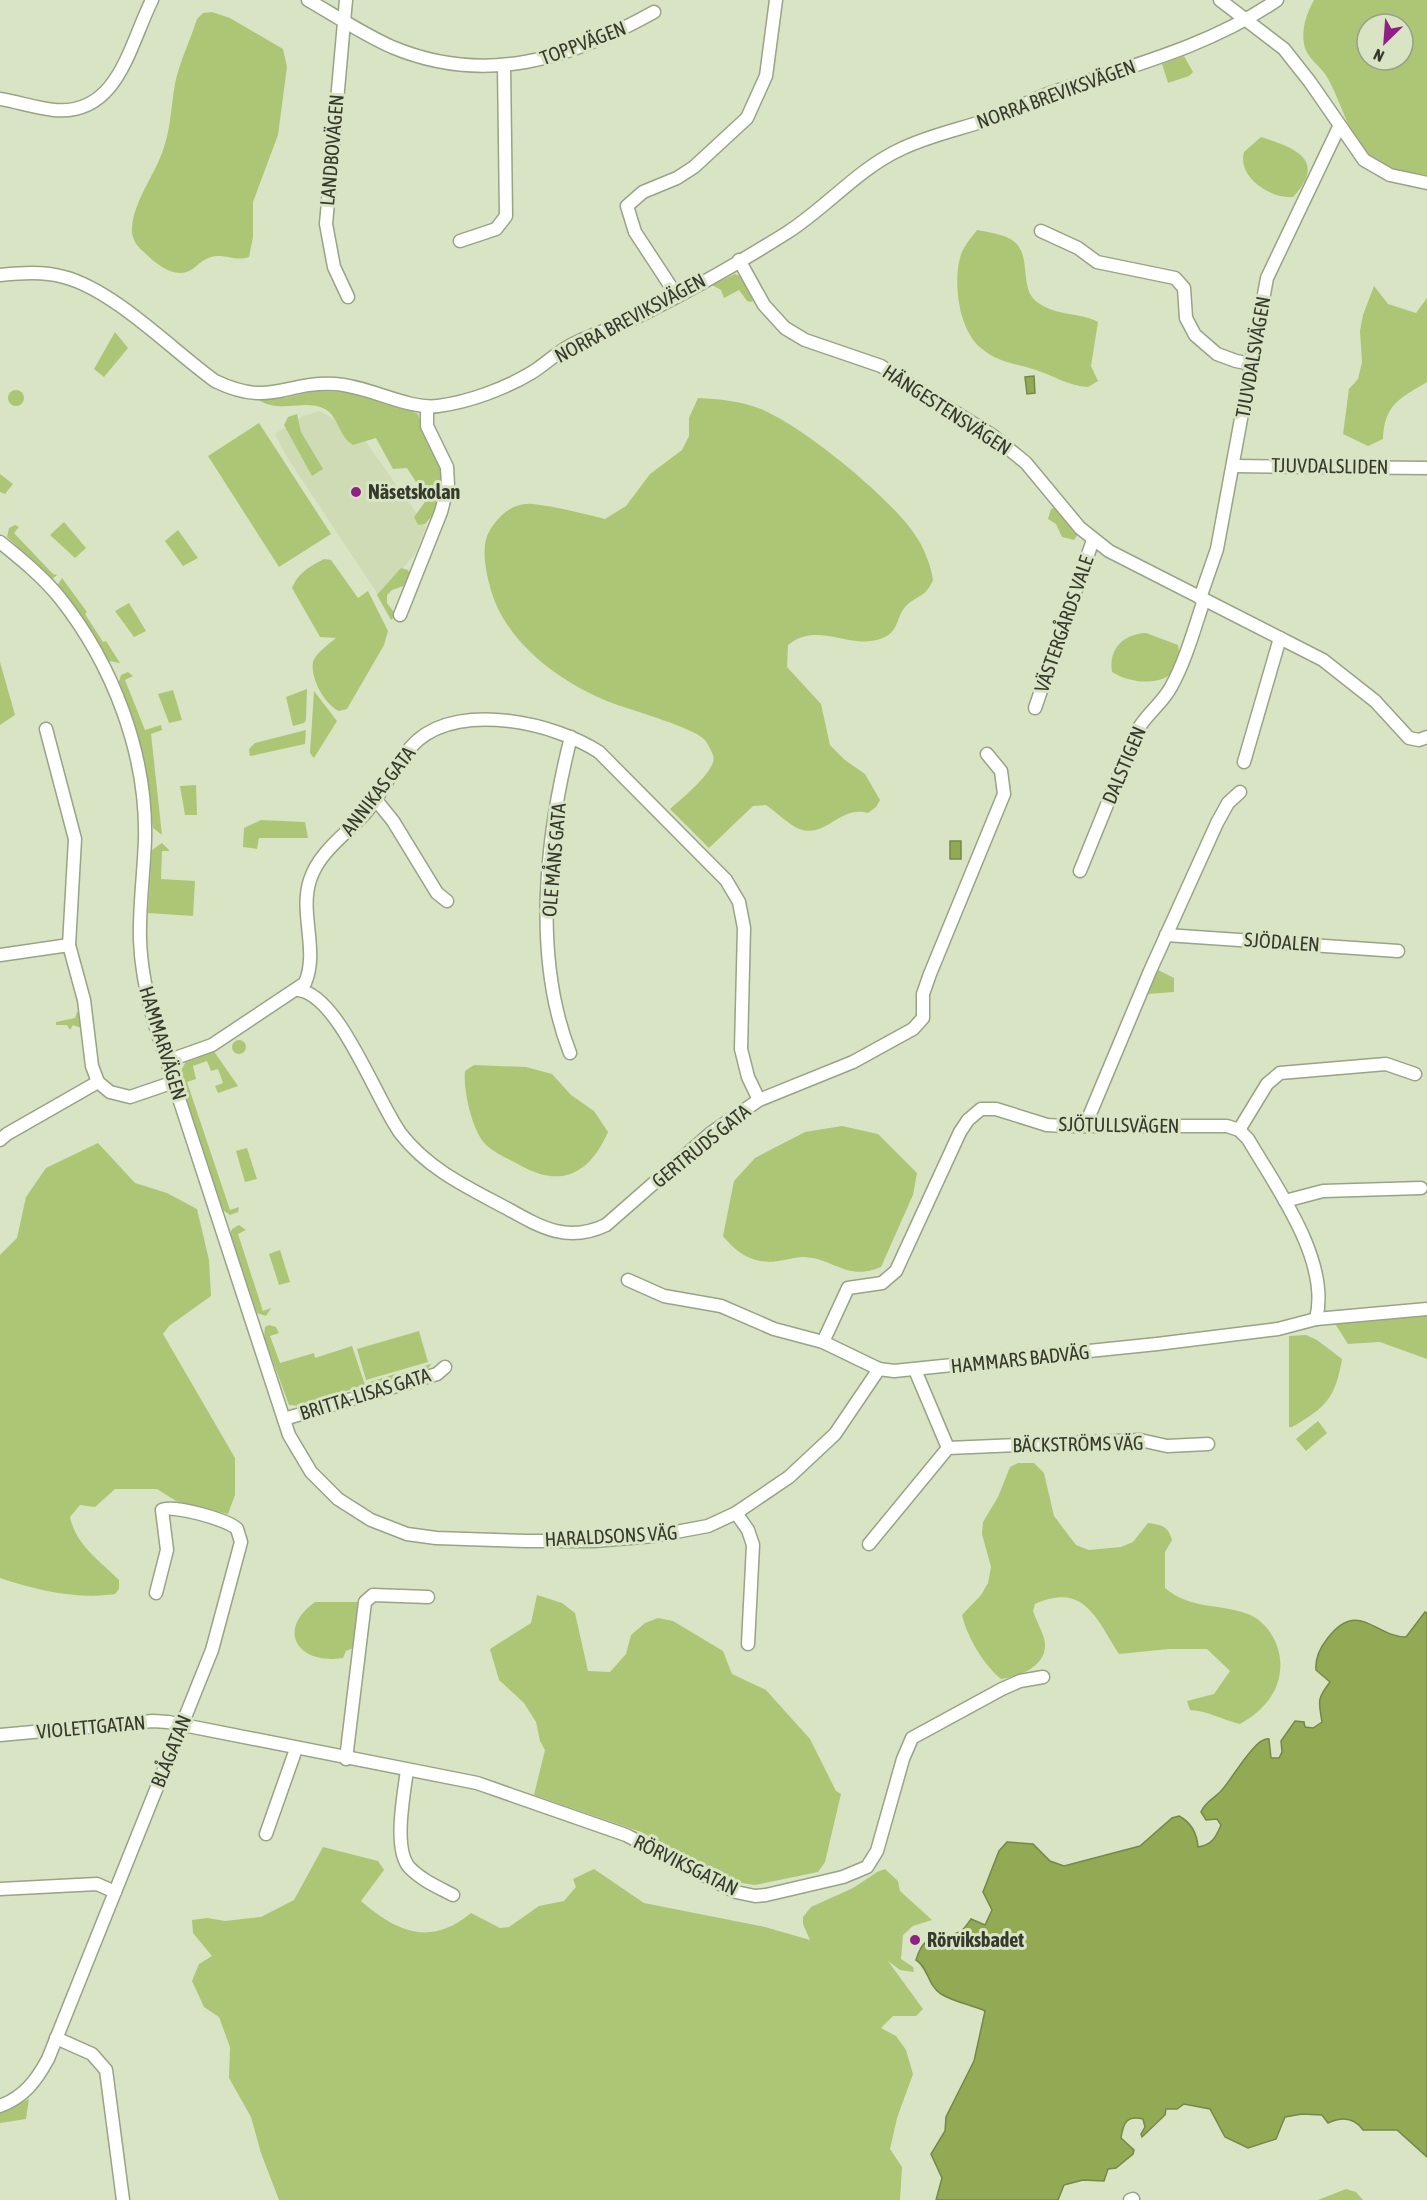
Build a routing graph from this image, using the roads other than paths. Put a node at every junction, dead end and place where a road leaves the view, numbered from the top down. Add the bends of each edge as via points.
1 (152, 0) edge
2 (308, 0) edge
3 (346, 0) edge
4 (776, 0) edge
5 (1220, 0) edge
6 (1277, 0) edge
7 (654, 12) dead end
8 (345, 20) junction
9 (1248, 20) junction
10 (504, 66) junction
11 (0, 99) edge
12 (1339, 127) junction
13 (1427, 183) edge
14 (1041, 231) dead end
15 (460, 241) dead end
16 (740, 260) junction
17 (0, 275) edge
18 (677, 296) junction
19 (348, 297) dead end
20 (1252, 364) junction
21 (427, 406) junction
22 (1233, 466) junction
23 (1427, 468) edge
24 (1093, 540) junction
25 (0, 542) edge
26 (1202, 599) junction
27 (400, 615) dead end
28 (1280, 638) junction
29 (1035, 708) dead end
30 (46, 729) dead end
31 (572, 737) junction
32 (1427, 738) edge
33 (987, 754) dead end
34 (1244, 762) dead end
35 (1239, 792) dead end
36 (376, 800) junction
37 (1080, 870) dead end
38 (447, 901) dead end
39 (1166, 935) junction
40 (69, 945) junction
41 (1398, 951) dead end
42 (0, 955) edge
43 (298, 990) junction
44 (570, 1053) dead end
45 (167, 1061) junction
46 (1415, 1074) dead end
47 (98, 1082) junction
48 (174, 1083) junction
49 (759, 1100) junction
50 (1085, 1126) junction
51 (1239, 1130) junction
52 (0, 1140) edge
53 (1421, 1188) dead end
54 (1285, 1201) junction
55 (628, 1280) dead end
56 (1427, 1309) edge
57 (1316, 1319) junction
58 (823, 1342) junction
59 (445, 1367) dead end
60 (879, 1369) junction
61 (915, 1370) junction
62 (284, 1419) junction
63 (1208, 1444) dead end
64 (948, 1448) junction
65 (326, 1489) joint
66 (736, 1513) junction
67 (869, 1544) dead end
68 (156, 1593) dead end
69 (429, 1597) dead end
70 (748, 1644) dead end
71 (1043, 1677) dead end
72 (182, 1725) junction
73 (0, 1735) edge
74 (296, 1749) junction
75 (346, 1759) junction
76 (406, 1770) junction
77 (266, 1834) dead end
78 (0, 1889) edge
79 (115, 1892) junction
80 (453, 1895) dead end
81 (56, 2038) junction
82 (0, 2106) edge
83 (123, 2200) edge

1 - 11 street via 116,79 96,102 77,109 54,110
2 - 8 street, TOPPVÄGEN
3 - 8 street, LANDBOVÄGEN
4 - 18 street via 766,76 747,118 694,167 643,192 627,206 635,232
5 - 9 street
6 - 9 street, NORRA BREVIKSVÄGEN
7 - 10 street, TOPPVÄGEN via 559,55
8 - 10 street, TOPPVÄGEN via 421,57
8 - 19 street, LANDBOVÄGEN via 326,224 334,267
9 - 12 street via 1298,66
9 - 16 street, NORRA BREVIKSVÄGEN via 994,118 904,147 860,174 789,231
10 - 15 street via 506,216 496,229
12 - 13 street via 1371,166 1390,176
12 - 20 street, TJUVDALSVÄGEN via 1270,270
14 - 20 street via 1078,248 1097,262 1175,278 1184,288 1186,318 1195,335 1217,354
16 - 18 street, NORRA BREVIKSVÄGEN
16 - 24 street, HÄNGESTENSVÄGEN via 764,305 785,328 805,340 881,366 992,435 1026,463
17 - 21 street, NORRA BREVIKSVÄGEN via 40,273 79,282 104,296 215,381 237,390 271,394 316,384 349,384
18 - 21 street, NORRA BREVIKSVÄGEN via 574,343 533,372 500,388 448,404
20 - 22 street, TJUVDALSVÄGEN
21 - 27 street via 427,426 447,466 448,486
22 - 23 street, TJUVDALSLIDEN
22 - 26 street, TJUVDALSVÄGEN
24 - 26 street, HÄNGESTENSVÄGEN
24 - 29 street, VÄSTERGÅRDS VALE
25 - 45 street, HAMMARVÄGEN via 50,587 73,615 108,673 124,717 135,753 144,815 142,969 154,1025
26 - 28 street, HÄNGESTENSVÄGEN
26 - 37 street, DALSTIGEN via 1175,679 1142,723
28 - 32 street, HÄNGESTENSVÄGEN via 1349,678 1409,738
28 - 34 street
30 - 40 street via 75,839
31 - 36 street, ANNIKAS GATA via 535,726 488,720 444,725 408,750
31 - 44 street, OLE MÅNS GATA via 559,796 546,910 557,1014
31 - 49 street, ANNIKAS GATA via 612,763 735,892 744,928 741,1049
33 - 49 street, GERTRUDS GATA via 1001,771 1004,794 930,974 919,1024 853,1062
35 - 39 street via 1220,816
36 - 38 street via 393,820 431,885
36 - 43 street, ANNIKAS GATA via 325,855 310,880 306,907 310,968
39 - 41 street, SJÖDALEN
39 - 50 street
40 - 42 street
40 - 47 street via 84,1000 92,1066
43 - 45 street via 212,1045
43 - 49 street, GERTRUDS GATA via 311,994 335,1018 395,1126 424,1160 558,1234 581,1233 606,1225 711,1133
45 - 48 street, HAMMARVÄGEN
46 - 51 street via 1386,1064 1280,1073 1267,1084
47 - 48 street via 110,1092 130,1097
47 - 52 street
48 - 62 street, HAMMARVÄGEN
50 - 51 street, SJÖTULLSVÄGEN via 1227,1126
50 - 58 street, SJÖTULLSVÄGEN via 1047,1125 996,1109 976,1112 960,1132 896,1270 882,1283 848,1288
51 - 54 street
53 - 54 street via 1323,1191
54 - 57 street via 1302,1234 1314,1272 1319,1308
55 - 58 street, HAMMARS BADVÄG via 658,1295 721,1306 774,1329
56 - 57 street, HAMMARS BADVÄG
57 - 61 street, HAMMARS BADVÄG via 1278,1329
58 - 60 street, HAMMARS BADVÄG
59 - 62 street, BRITTA-LISAS GATA via 437,1374
60 - 61 street, HAMMARS BADVÄG
60 - 66 street, HARALDSONS VÄG via 823,1447 789,1477
61 - 64 street
62 - 65 street, HAMMARVÄGEN via 299,1456
63 - 64 street, BÄCKSTRÖMS VÄG via 1167,1446 1140,1440
64 - 67 street
65 - 66 street, HARALDSONS VÄG via 371,1520 408,1534 436,1538 558,1541 654,1536 700,1529
66 - 70 street via 753,1545
68 - 72 street, BLÅGATAN via 166,1558 162,1509 177,1508 237,1529 241,1542 221,1623
69 - 75 street via 372,1595 365,1602
71 - 76 street, RÖRVIKSGATAN via 1002,1689 912,1738 877,1851 867,1867 843,1877 766,1895 736,1892 638,1840 517,1795
72 - 73 street, VIOLETTGATAN via 153,1721
72 - 74 street, RÖRVIKSGATAN
72 - 79 street, BLÅGATAN
74 - 75 street, RÖRVIKSGATAN
74 - 77 street
75 - 76 street, RÖRVIKSGATAN
76 - 80 street via 402,1854 418,1875
78 - 79 street via 97,1884
79 - 81 street, BLÅGATAN
81 - 82 street, BLÅGATAN via 32,2084
81 - 83 street via 92,2054 106,2070

